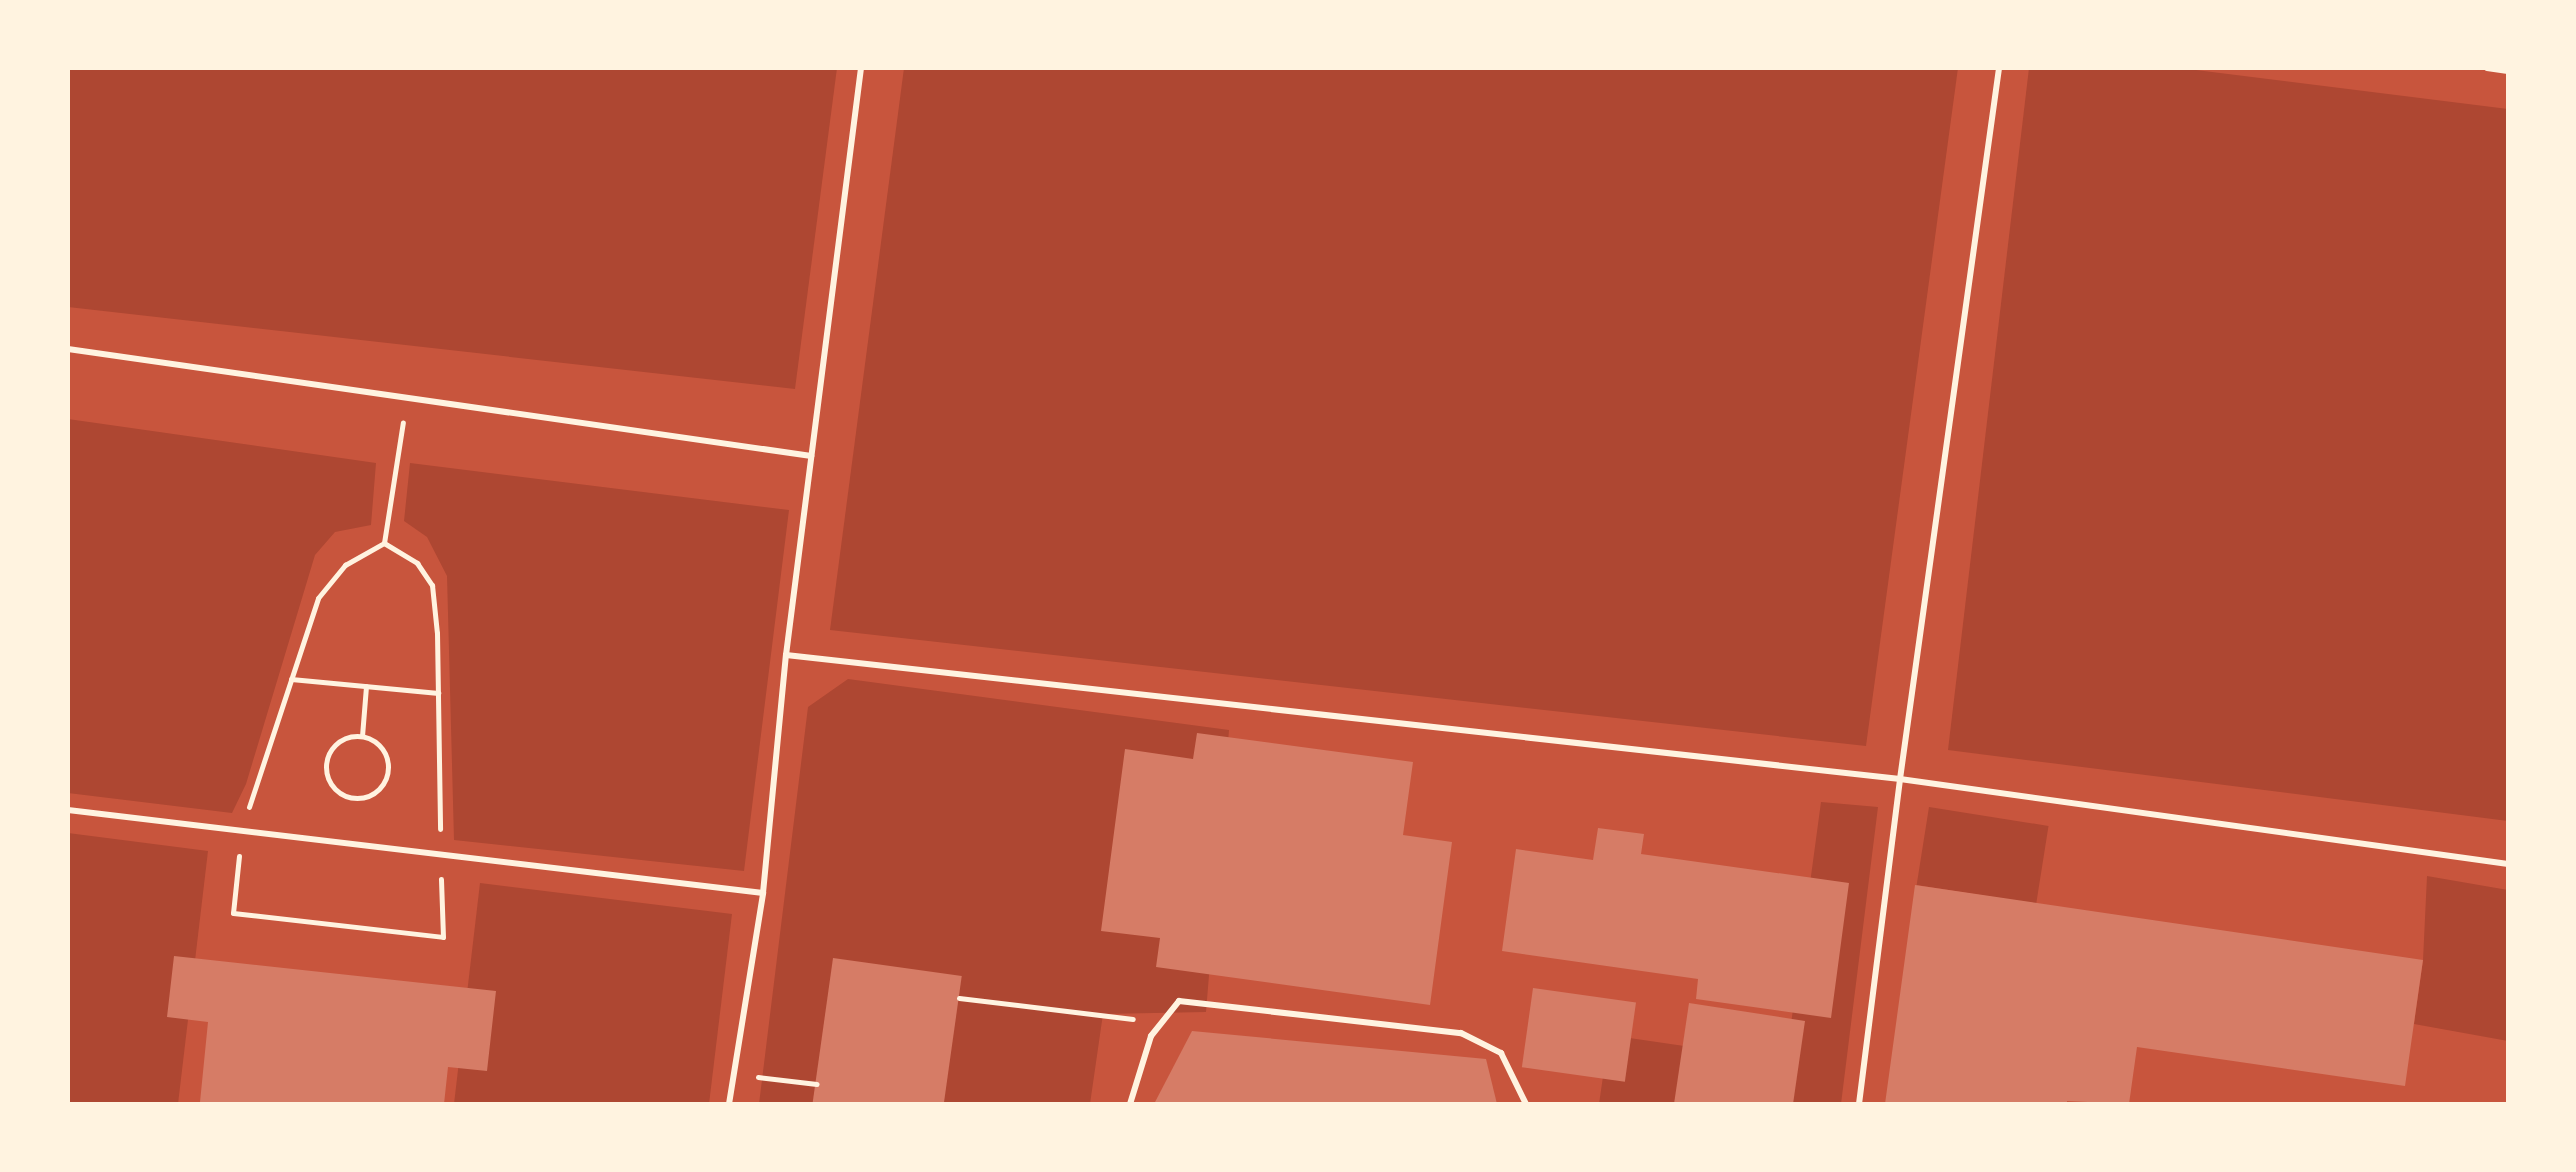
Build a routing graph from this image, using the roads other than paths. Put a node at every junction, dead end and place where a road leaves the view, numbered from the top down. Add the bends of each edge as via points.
1 (861, 68) edge
2 (1999, 68) edge
3 (2487, 68) edge
4 (2508, 71) edge
5 (68, 349) edge
6 (811, 456) junction
7 (786, 655) junction
8 (1900, 779) junction
9 (68, 810) edge
10 (2508, 864) edge
11 (763, 893) junction
12 (729, 1104) edge
13 (1130, 1104) edge
14 (1526, 1104) edge
15 (1859, 1104) edge

1 - 6 lane
2 - 8 lane
3 - 4 lane
5 - 6 lane
6 - 7 lane
7 - 8 lane
7 - 11 lane
8 - 10 lane
8 - 15 lane
9 - 11 lane
11 - 12 lane
13 - 14 lane via 1151,1036 1179,1001 1461,1033 1501,1053

